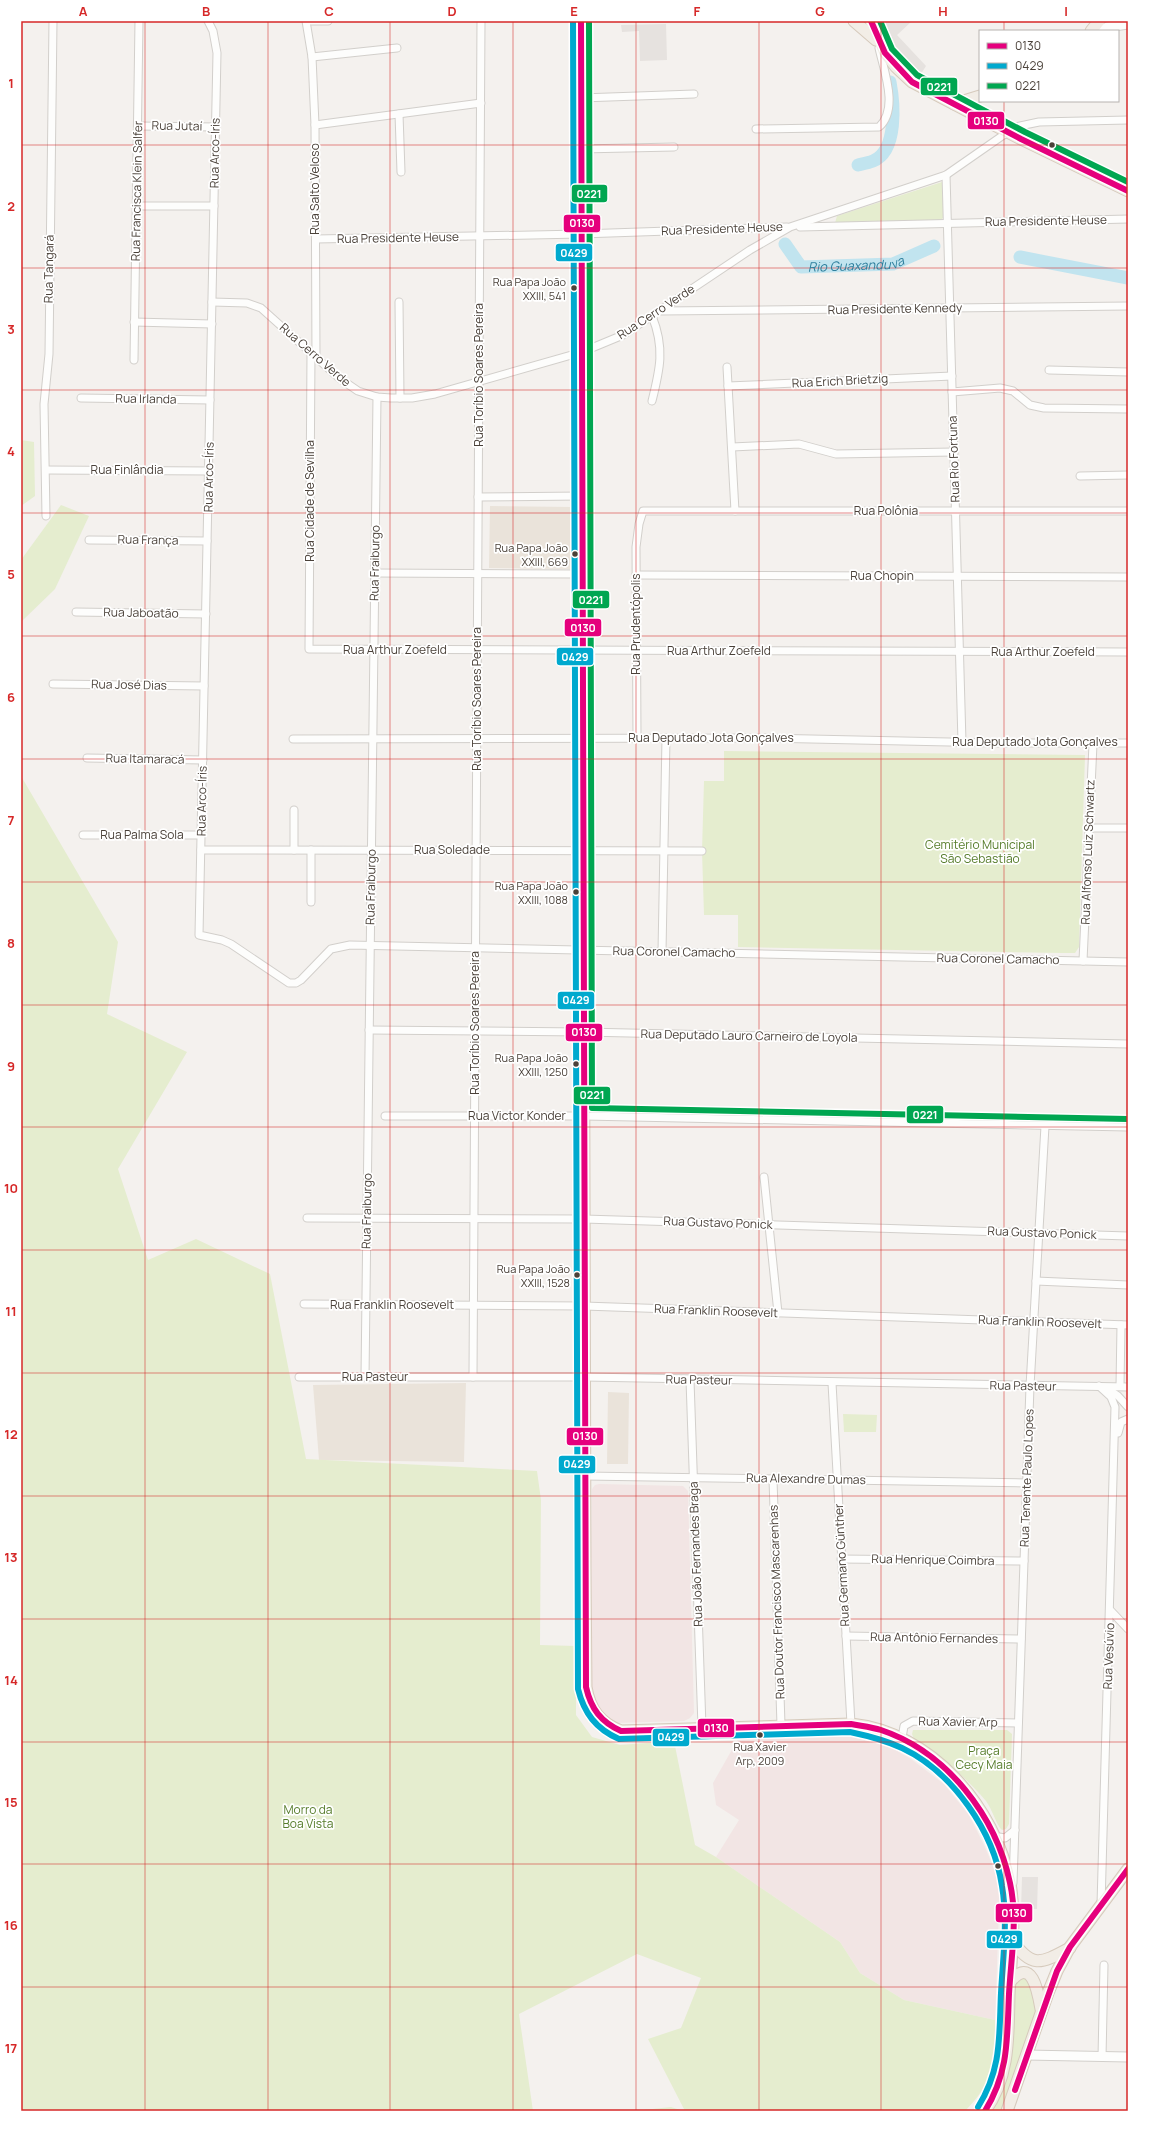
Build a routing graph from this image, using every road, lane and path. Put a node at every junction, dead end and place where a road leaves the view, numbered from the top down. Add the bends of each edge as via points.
1 (53, 21) edge
2 (139, 21) edge
3 (208, 21) edge
4 (306, 21) edge
5 (311, 21) edge
6 (328, 21) edge
7 (481, 21) edge
8 (581, 21) edge
9 (854, 21) edge
10 (871, 21) edge
11 (1099, 21) edge
12 (1112, 21) edge
13 (1125, 24) edge
14 (1092, 30) edge
15 (1102, 30) edge
16 (878, 42) junction
17 (397, 48) dead end
18 (312, 57) junction
19 (694, 94) dead end
20 (979, 96) edge
21 (581, 98) junction
22 (982, 102) edge
23 (481, 103) junction
24 (954, 104) junction
25 (399, 114) junction
26 (982, 119) junction
27 (1128, 120) edge
28 (315, 124) junction
29 (138, 126) junction
30 (216, 127) junction
31 (756, 129) dead end
32 (1006, 132) junction
33 (674, 147) dead end
34 (581, 149) junction
35 (401, 172) dead end
36 (946, 175) junction
37 (1126, 189) edge
38 (136, 206) junction
39 (214, 206) junction
40 (1128, 219) edge
41 (948, 223) junction
42 (790, 227) junction
43 (582, 234) junction
44 (480, 236) junction
45 (316, 239) junction
46 (212, 302) junction
47 (399, 302) dead end
48 (1128, 306) edge
49 (950, 308) junction
50 (661, 311) junction
51 (652, 316) junction
52 (134, 322) junction
53 (212, 324) junction
54 (582, 352) junction
55 (313, 356) junction
56 (134, 360) dead end
57 (727, 367) dead end
58 (1049, 370) dead end
59 (1128, 372) edge
60 (952, 376) junction
61 (479, 382) junction
62 (728, 386) junction
63 (952, 392) junction
64 (377, 397) junction
65 (81, 398) dead end
66 (400, 398) junction
67 (210, 400) junction
68 (652, 401) dead end
69 (1128, 409) edge
70 (732, 447) junction
71 (954, 452) junction
72 (46, 470) junction
73 (209, 471) junction
74 (1128, 475) edge
75 (1080, 476) dead end
76 (582, 496) junction
77 (478, 497) junction
78 (1128, 510) edge
79 (643, 511) joint
80 (735, 511) junction
81 (956, 511) junction
82 (46, 516) dead end
83 (89, 540) dead end
84 (207, 541) junction
85 (375, 572) junction
86 (478, 574) junction
87 (582, 574) junction
88 (636, 575) junction
89 (957, 576) junction
90 (1128, 577) edge
91 (76, 612) dead end
92 (206, 614) junction
93 (309, 649) joint
94 (374, 650) junction
95 (477, 650) junction
96 (583, 650) junction
97 (636, 650) junction
98 (959, 651) junction
99 (1128, 652) edge
100 (53, 684) dead end
101 (204, 686) junction
102 (294, 738) dead end
103 (373, 738) junction
104 (477, 738) junction
105 (583, 738) junction
106 (637, 738) junction
107 (666, 738) junction
108 (962, 742) junction
109 (1128, 742) edge
110 (1093, 744) junction
111 (87, 758) dead end
112 (203, 760) junction
113 (294, 810) dead end
114 (1089, 828) junction
115 (1128, 828) edge
116 (83, 835) dead end
117 (201, 835) junction
118 (201, 850) junction
119 (294, 850) junction
120 (311, 850) junction
121 (372, 850) junction
122 (476, 850) junction
123 (583, 851) junction
124 (664, 851) junction
125 (702, 851) dead end
126 (311, 902) dead end
127 (199, 935) joint
128 (370, 946) junction
129 (476, 948) junction
130 (583, 950) junction
131 (662, 952) junction
132 (1083, 961) junction
133 (1128, 962) edge
134 (370, 1030) junction
135 (475, 1031) junction
136 (584, 1032) junction
137 (1128, 1044) edge
138 (385, 1116) dead end
139 (474, 1116) junction
140 (584, 1116) junction
141 (1045, 1126) junction
142 (1128, 1126) edge
143 (764, 1177) dead end
144 (308, 1218) dead end
145 (367, 1218) junction
146 (474, 1219) junction
147 (584, 1219) junction
148 (769, 1225) junction
149 (1039, 1233) junction
150 (1128, 1236) edge
151 (1036, 1281) junction
152 (1128, 1285) edge
153 (304, 1304) dead end
154 (366, 1305) junction
155 (473, 1306) junction
156 (584, 1306) junction
157 (778, 1313) junction
158 (1033, 1322) junction
159 (1124, 1325) edge
160 (299, 1377) dead end
161 (365, 1377) junction
162 (473, 1377) junction
163 (585, 1377) junction
164 (690, 1380) junction
165 (832, 1383) junction
166 (1030, 1386) junction
167 (1100, 1386) junction
168 (1120, 1386) junction
169 (1128, 1387) edge
170 (1128, 1391) edge
171 (1122, 1400) junction
172 (1128, 1407) edge
173 (1128, 1419) edge
174 (1115, 1448) junction
175 (585, 1476) junction
176 (694, 1478) junction
177 (773, 1479) junction
178 (837, 1480) junction
179 (1027, 1482) junction
180 (841, 1559) junction
181 (1024, 1561) junction
182 (1111, 1611) junction
183 (1127, 1626) edge
184 (846, 1636) junction
185 (1021, 1639) junction
186 (1018, 1723) junction
187 (851, 1724) junction
188 (781, 1726) junction
189 (702, 1727) junction
190 (902, 1738) junction
191 (1015, 1830) junction
192 (993, 1836) junction
193 (1128, 1869) edge
194 (1012, 1903) junction
195 (1101, 1906) junction
196 (1011, 1939) junction
197 (1070, 1948) junction
198 (1104, 1965) dead end
199 (1010, 1982) junction
200 (1042, 2011) junction
201 (1026, 2056) junction
202 (1102, 2057) junction
203 (1128, 2057) edge
204 (985, 2111) edge
205 (1007, 2111) edge

1 - 72 street, Rua Tangará via 50,354 44,404
2 - 29 street, Rua Francisca Klein Salfer
3 - 30 street, Rua Arco-Íris via 217,48
4 - 18 street, Rua Salto Veloso
5 - 6 street
7 - 23 street, Rua Toríbio Soares Pereira
8 - 21 main road
9 - 16 main road
10 - 16 main road
11 - 14 main road
12 - 13 street
13 - 15 street
16 - 24 main road via 890,60 906,76 920,87
16 - 31 street via 889,104 886,121 879,127
17 - 18 street
18 - 28 street, Rua Salto Veloso
19 - 21 street
20 - 24 main road
21 - 34 main road
22 - 26 main road via 979,110
23 - 25 street
23 - 44 street, Rua Toríbio Soares Pereira
24 - 26 main road
25 - 28 street
25 - 35 street
26 - 32 main road
27 - 32 street, Rua Cerro Verde via 1039,122 1015,127
28 - 45 street, Rua Salto Veloso
29 - 30 street, Rua Jutaí
29 - 38 street, Rua Francisca Klein Salfer
30 - 39 street, Rua Arco-Íris
32 - 36 street, Rua Cerro Verde
32 - 37 main road
33 - 34 street
34 - 43 main road
36 - 41 street, Rua Rio Fortuna
36 - 42 street, Rua Cerro Verde
38 - 39 street
38 - 52 street, Rua Francisca Klein Salfer
39 - 46 street, Rua Arco-Íris
40 - 41 street, Rua Presidente Heuse
41 - 42 street, Rua Presidente Heuse
41 - 49 street, Rua Rio Fortuna
42 - 43 street, Rua Presidente Heuse
42 - 50 street, Rua Cerro Verde via 750,250
43 - 44 street, Rua Presidente Heuse
43 - 54 main road
44 - 45 street, Rua Presidente Heuse
44 - 61 street, Rua Toríbio Soares Pereira
45 - 55 street, Rua Salto Veloso
46 - 53 street, Rua Arco-Íris
46 - 55 street, Rua Cerro Verde via 243,303 261,308
47 - 66 street
48 - 49 street, Rua Presidente Kennedy
49 - 50 street, Rua Presidente Kennedy
49 - 60 street, Rua Rio Fortuna
50 - 51 street, Rua Cerro Verde
51 - 54 street, Rua Cerro Verde via 623,335
51 - 68 street via 660,339 661,355
52 - 53 street
52 - 56 street, Rua Francisca Klein Salfer
53 - 67 street, Rua Arco-Íris
54 - 61 street, Rua Cerro Verde
54 - 76 main road
55 - 64 street, Rua Cerro Verde via 349,385
55 - 93 street, Rua Cidade de Sevilha
57 - 62 street
58 - 59 street
60 - 62 street, Rua Erich Brietzig
60 - 63 street, Rua Rio Fortuna
61 - 66 street, Rua Cerro Verde via 435,394
61 - 77 street, Rua Toríbio Soares Pereira
62 - 70 street
63 - 69 street via 1000,388 1013,391 1030,404 1044,408
63 - 71 street, Rua Rio Fortuna
64 - 66 street, Rua Cerro Verde
64 - 85 street, Rua Fraiburgo
65 - 67 street, Rua Irlanda
67 - 73 street, Rua Arco-Íris
70 - 71 street via 799,444 836,454
70 - 80 street
71 - 81 street, Rua Rio Fortuna
72 - 73 street, Rua Finlândia
72 - 82 street, Rua Tangará
73 - 84 street, Rua Arco-Íris
74 - 75 street
76 - 77 street
76 - 87 main road
77 - 86 street, Rua Toríbio Soares Pereira
78 - 81 street, Rua Polônia
79 - 80 street, Rua Polônia
79 - 88 street, Rua Prudentópolis via 637,535
80 - 81 street, Rua Polônia
81 - 89 street, Rua Rio Fortuna
83 - 84 street, Rua França
84 - 92 street, Rua Arco-Íris
85 - 86 street
85 - 94 street, Rua Fraiburgo
86 - 87 street
86 - 95 street, Rua Toríbio Soares Pereira
87 - 96 main road
88 - 89 street, Rua Chopin
88 - 97 street, Rua Prudentópolis
89 - 90 street, Rua Chopin
89 - 98 street, Rua Rio Fortuna
91 - 92 street, Rua Jaboatão
92 - 101 street, Rua Arco-Íris
93 - 94 street, Rua Arthur Zoefeld
94 - 95 street, Rua Arthur Zoefeld
94 - 103 street, Rua Fraiburgo
95 - 96 street, Rua Arthur Zoefeld
95 - 104 street, Rua Toríbio Soares Pereira
96 - 97 street, Rua Arthur Zoefeld
96 - 105 main road
97 - 98 street, Rua Arthur Zoefeld
97 - 106 street, Rua Prudentópolis
98 - 99 street, Rua Arthur Zoefeld
98 - 108 street, Rua Rio Fortuna
100 - 101 street, Rua José Dias
101 - 112 street, Rua Arco-Íris
102 - 103 street, Rua Deputado Jota Gonçalves
103 - 104 street, Rua Deputado Jota Gonçalves
103 - 121 street, Rua Fraiburgo
104 - 105 street, Rua Deputado Jota Gonçalves
104 - 122 street, Rua Toríbio Soares Pereira
105 - 106 street, Rua Deputado Jota Gonçalves
105 - 123 main road
106 - 107 street, Rua Deputado Jota Gonçalves
107 - 108 street, Rua Deputado Jota Gonçalves
107 - 124 street
108 - 110 street, Rua Deputado Jota Gonçalves
109 - 110 street, Rua Deputado Jota Gonçalves
110 - 114 street, Rua Alfonso Luiz Schwartz
111 - 112 street, Rua Itamaracá
112 - 117 street, Rua Arco-Íris
113 - 119 street
114 - 115 street
114 - 132 street, Rua Alfonso Luiz Schwartz
116 - 117 street, Rua Palma Sola
117 - 118 street, Rua Arco-Íris
118 - 119 street, Rua Soledade
118 - 127 street, Rua Arco-Íris
119 - 120 street, Rua Soledade
120 - 121 street, Rua Soledade
120 - 126 street
121 - 122 street, Rua Soledade
121 - 128 street, Rua Fraiburgo
122 - 123 street, Rua Soledade
122 - 129 street, Rua Toríbio Soares Pereira
123 - 124 street, Rua Soledade
123 - 130 main road
124 - 125 street, Rua Soledade
124 - 131 street
127 - 128 street, Rua Coronel Camacho via 231,944 289,983 301,980 331,949 340,946
128 - 129 street, Rua Coronel Camacho
128 - 134 street, Rua Fraiburgo
129 - 130 street, Rua Coronel Camacho
129 - 135 street, Rua Toríbio Soares Pereira
130 - 131 street, Rua Coronel Camacho
130 - 136 main road
131 - 132 street, Rua Coronel Camacho
132 - 133 street, Rua Coronel Camacho
134 - 135 street, Rua Deputado Lauro Carneiro de Loyola
134 - 145 street, Rua Fraiburgo
135 - 136 street, Rua Deputado Lauro Carneiro de Loyola
135 - 139 street, Rua Toríbio Soares Pereira
136 - 137 street, Rua Deputado Lauro Carneiro de Loyola
136 - 140 main road
138 - 139 street, Rua Victor Konder
139 - 140 street, Rua Victor Konder
139 - 146 street, Rua Toríbio Soares Pereira
140 - 141 street, Rua Victor Konder
140 - 147 main road
141 - 142 street, Rua Victor Konder
141 - 149 street, Rua Tenente Paulo Lopes
143 - 148 street
144 - 145 street, Rua Gustavo Ponick
145 - 146 street, Rua Gustavo Ponick
145 - 154 street, Rua Fraiburgo
146 - 147 street, Rua Gustavo Ponick
146 - 155 street, Rua Toríbio Soares Pereira
147 - 148 street, Rua Gustavo Ponick
147 - 156 main road
148 - 149 street, Rua Gustavo Ponick
148 - 157 street
149 - 150 street, Rua Gustavo Ponick
149 - 151 street, Rua Tenente Paulo Lopes
151 - 152 street
151 - 158 street, Rua Tenente Paulo Lopes
153 - 154 street, Rua Franklin Roosevelt
154 - 155 street, Rua Franklin Roosevelt
154 - 161 street, Rua Fraiburgo
155 - 156 street, Rua Franklin Roosevelt
155 - 162 street, Rua Toríbio Soares Pereira
156 - 157 street, Rua Franklin Roosevelt
156 - 163 main road
157 - 158 street, Rua Franklin Roosevelt
158 - 159 street, Rua Franklin Roosevelt
158 - 166 street, Rua Tenente Paulo Lopes
159 - 168 street
160 - 161 street, Rua Pasteur
161 - 162 street, Rua Pasteur
162 - 163 street, Rua Pasteur
163 - 164 street, Rua Pasteur
163 - 175 main road
164 - 165 street, Rua Pasteur
164 - 176 street, Rua João Fernandes Braga
165 - 166 street, Rua Pasteur
165 - 178 street, Rua Germano Günther
166 - 167 street, Rua Pasteur
166 - 179 street, Rua Tenente Paulo Lopes
167 - 168 street, Rua Pasteur
167 - 171 street via 1112,1391
167 - 174 street, Rua Vesúvio via 1111,1397 1115,1407
168 - 169 street, Rua Pasteur
170 - 171 street via 1122,1396
171 - 172 street
173 - 174 street via 1121,1422
174 - 182 street, Rua Vesúvio
175 - 176 street, Rua Alexandre Dumas
175 - 189 main road via 586,1687 591,1706 602,1722 621,1731
176 - 177 street, Rua Alexandre Dumas
176 - 189 street, Rua João Fernandes Braga
177 - 178 street, Rua Alexandre Dumas
177 - 188 street, Rua Doutor Francisco Mascarenhas
178 - 179 street, Rua Alexandre Dumas
178 - 180 street, Rua Germano Günther
179 - 181 street, Rua Tenente Paulo Lopes
180 - 181 street, Rua Henrique Coimbra
180 - 184 street, Rua Germano Günther
181 - 185 street, Rua Tenente Paulo Lopes
182 - 183 street
182 - 195 street, Rua Vesúvio
184 - 185 street, Rua Antônio Fernandes
184 - 187 street, Rua Germano Günther
185 - 186 street, Rua Tenente Paulo Lopes
186 - 190 street, Rua Xavier Arp via 913,1721 904,1726
186 - 191 street, Rua Tenente Paulo Lopes
187 - 188 main road
187 - 190 main road via 875,1727
188 - 189 main road
190 - 192 main road via 934,1759 959,1783
191 - 192 street via 1005,1838
191 - 194 street, Rua Tenente Paulo Lopes
192 - 194 main road via 1005,1866
193 - 195 main road
194 - 196 main road, Rua Tenente Paulo Lopes
195 - 197 main road
196 - 197 main road via 1021,1953 1032,1960 1046,1960
196 - 199 main road, Rua Tenente Paulo Lopes
197 - 200 main road via 1052,1981
198 - 202 street
199 - 200 main road via 1019,1973 1031,1976 1036,1985
199 - 204 main road, Rua Tenente Paulo Lopes via 1004,2072
200 - 201 main road
201 - 202 street
201 - 205 main road
202 - 203 street

